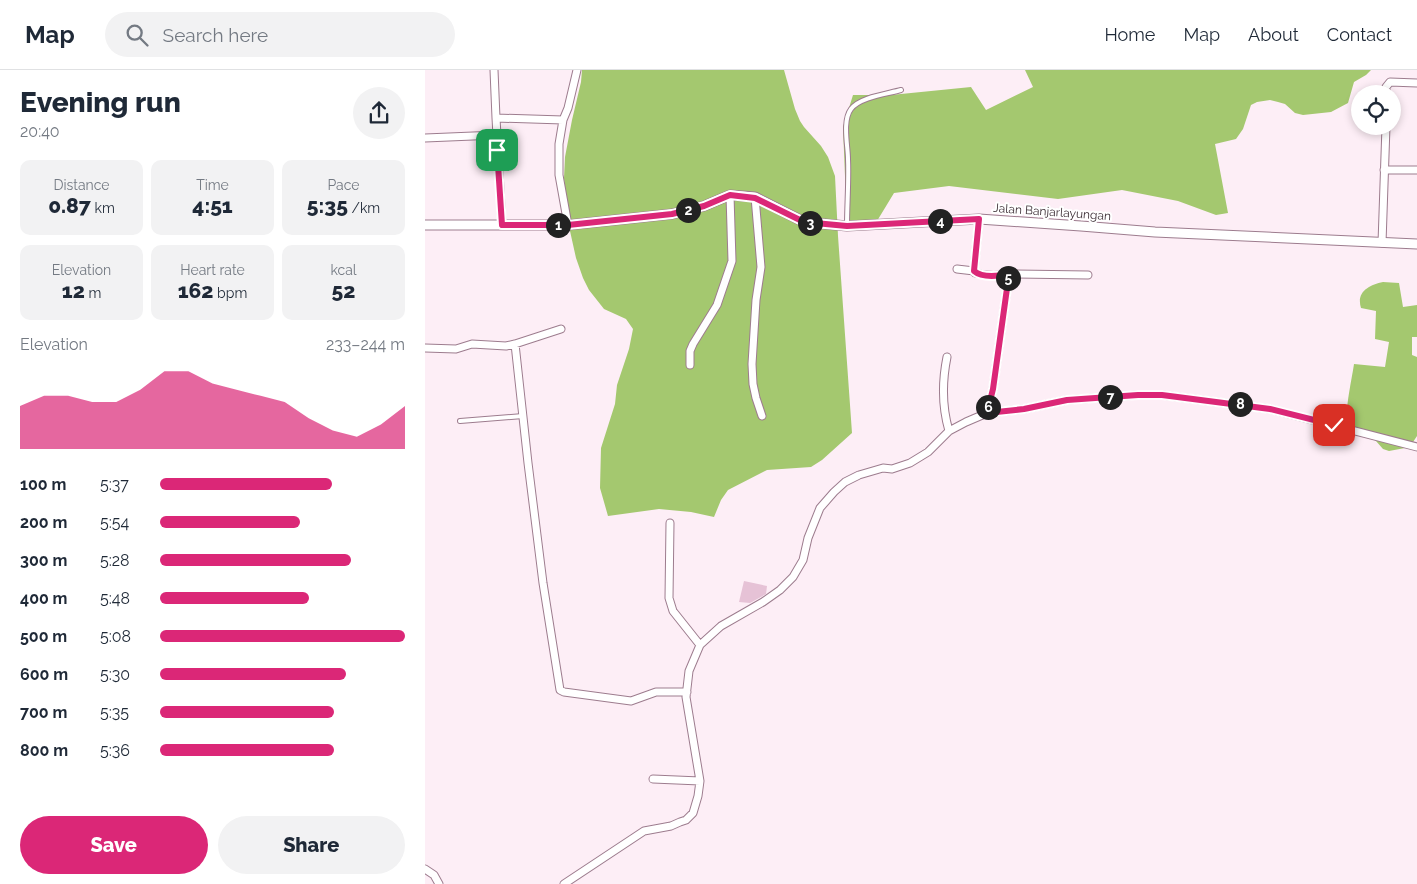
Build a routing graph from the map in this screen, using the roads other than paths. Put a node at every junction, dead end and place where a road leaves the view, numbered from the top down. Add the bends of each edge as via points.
1 (494, 70) edge
2 (577, 70) edge
3 (1417, 83) edge
4 (1388, 85) edge
5 (901, 90) dead end
6 (496, 118) junction
7 (563, 120) junction
8 (497, 135) junction
9 (1386, 135) edge
10 (425, 138) edge
11 (1384, 170) junction
12 (1417, 170) edge
13 (730, 195) junction
14 (755, 198) junction
15 (979, 219) junction
16 (425, 225) edge
17 (502, 225) junction
18 (568, 225) junction
19 (847, 226) junction
20 (1382, 242) junction
21 (1417, 244) edge
22 (957, 270) dead end
23 (974, 271) junction
24 (1009, 274) junction
25 (1088, 275) dead end
26 (561, 329) dead end
27 (515, 344) junction
28 (425, 348) edge
29 (947, 357) dead end
30 (690, 365) dead end
31 (987, 413) junction
32 (523, 416) junction
33 (762, 416) dead end
34 (460, 421) dead end
35 (949, 431) junction
36 (1417, 448) edge
37 (670, 523) dead end
38 (700, 646) junction
39 (687, 692) junction
40 (653, 779) dead end
41 (699, 781) junction
42 (425, 869) edge
43 (439, 884) edge
44 (564, 884) edge

1 - 6 street
2 - 7 street
3 - 4 street via 1390,82
5 - 19 lane via 859,102 850,110 846,132
6 - 7 street
6 - 8 street
7 - 18 street via 559,168
8 - 10 street
8 - 17 street
9 - 11 street
11 - 12 street
11 - 20 street
13 - 14 street, Jalan Banjarlayungan
13 - 18 street, Jalan Banjarlayungan via 672,214
13 - 30 street via 731,261 717,305 690,351
14 - 19 street, Jalan Banjarlayungan via 804,222
14 - 33 street via 761,267 752,364 753,384
15 - 19 street, Jalan Banjarlayungan
15 - 20 street, Jalan Banjarlayungan via 1155,232
15 - 23 street
16 - 17 street, Jalan Banjarlayungan
17 - 18 street, Jalan Banjarlayungan
20 - 21 street, Jalan Banjarlayungan
22 - 23 street
23 - 24 street via 996,276
24 - 25 street
24 - 31 street
26 - 27 street
27 - 28 street
27 - 32 street
29 - 35 street via 943,392
31 - 35 street
31 - 36 street via 1075,400 1162,395 1270,409
32 - 34 lane
32 - 39 street via 543,583 560,690 631,702 659,692
35 - 38 street via 928,452 910,463 859,475 845,482 820,508 803,560 793,577 763,602 721,626
37 - 38 street via 669,598 673,611
38 - 39 street via 689,671
39 - 41 street
40 - 41 street
41 - 44 street via 696,805 686,820 644,831
42 - 43 street

